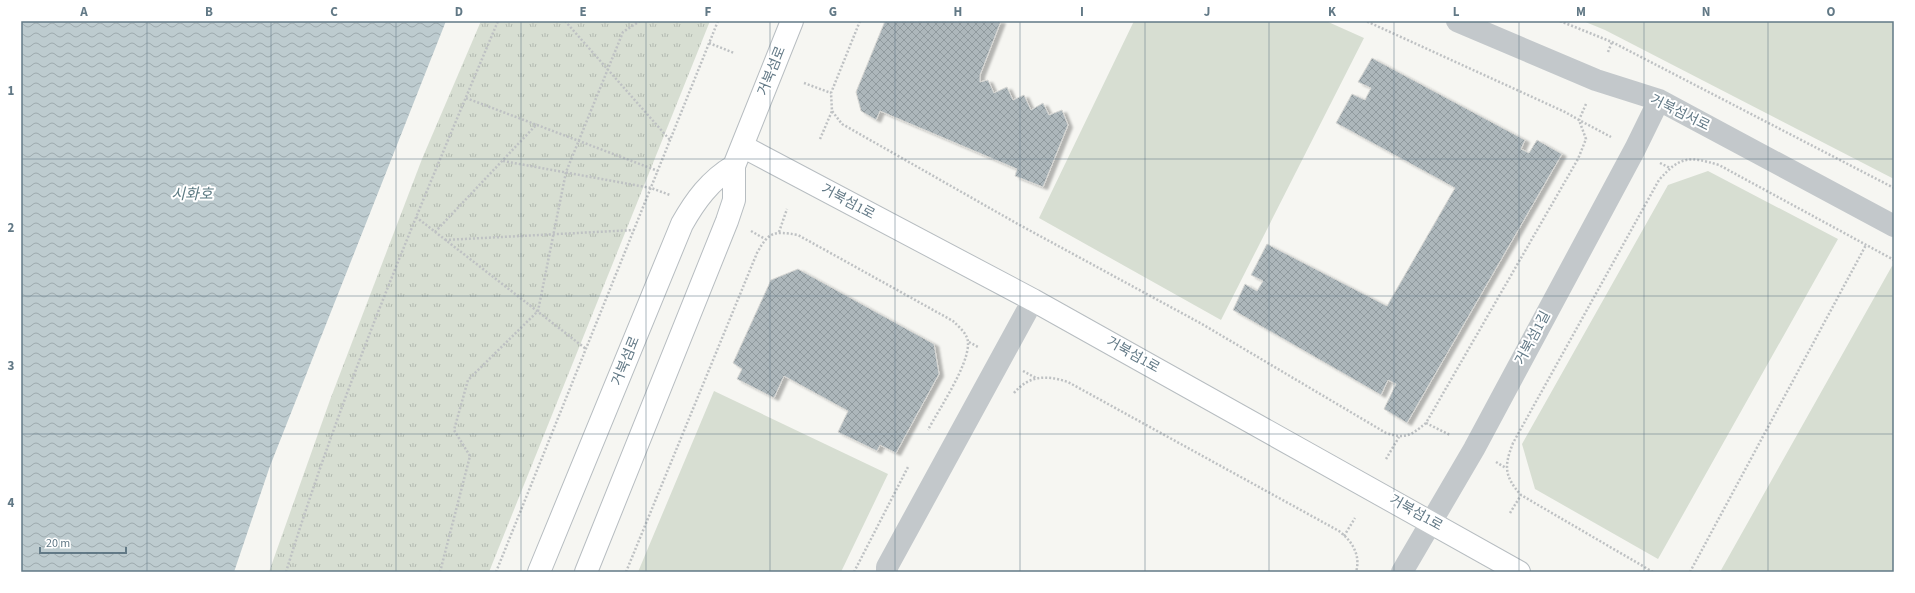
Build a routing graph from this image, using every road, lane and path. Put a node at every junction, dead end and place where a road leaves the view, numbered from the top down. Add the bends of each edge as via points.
1 (498, 21) edge
2 (565, 21) edge
3 (640, 21) edge
4 (718, 21) edge
5 (792, 21) edge
6 (860, 21) edge
7 (1366, 21) edge
8 (1457, 21) edge
9 (1560, 21) edge
10 (1612, 42) junction
11 (709, 43) junction
12 (1608, 52) dead end
13 (734, 54) dead end
14 (608, 70) junction
15 (804, 83) dead end
16 (831, 93) junction
17 (466, 98) junction
18 (1658, 100) junction
19 (1724, 100) junction
20 (1586, 104) dead end
21 (1722, 105) dead end
22 (832, 111) junction
23 (1579, 120) junction
24 (537, 124) junction
25 (1612, 138) dead end
26 (820, 139) dead end
27 (670, 140) junction
28 (579, 141) junction
29 (742, 146) junction
30 (503, 161) junction
31 (1660, 162) dead end
32 (734, 166) junction
33 (1670, 168) junction
34 (658, 171) junction
35 (566, 172) junction
36 (651, 188) junction
37 (1894, 188) edge
38 (674, 197) dead end
39 (787, 209) dead end
40 (416, 217) junction
41 (1894, 226) edge
42 (634, 230) junction
43 (748, 230) dead end
44 (436, 232) junction
45 (779, 232) junction
46 (554, 234) junction
47 (765, 239) junction
48 (445, 240) junction
49 (1866, 244) junction
50 (1894, 260) edge
51 (1033, 300) junction
52 (538, 311) junction
53 (969, 342) junction
54 (586, 349) junction
55 (980, 349) dead end
56 (1021, 370) dead end
57 (1036, 378) junction
58 (1013, 394) dead end
59 (1426, 423) junction
60 (928, 430) dead end
61 (1450, 435) dead end
62 (1399, 437) junction
63 (1386, 459) dead end
64 (1494, 461) dead end
65 (908, 467) dead end
66 (1506, 468) junction
67 (1521, 495) junction
68 (1510, 513) dead end
69 (1355, 518) dead end
70 (1431, 521) junction
71 (1344, 536) junction
72 (286, 572) edge
73 (440, 572) edge
74 (496, 572) edge
75 (539, 572) edge
76 (586, 572) edge
77 (626, 572) edge
78 (854, 572) edge
79 (887, 572) edge
80 (1356, 572) edge
81 (1402, 572) edge
82 (1519, 572) edge
83 (1652, 572) edge
84 (1690, 572) edge

1 - 17 path
2 - 14 path
3 - 14 path via 623,32
4 - 11 path
5 - 29 street, 거북섬로
6 - 16 path
7 - 23 path
8 - 18 street, 거북섬서로 via 1596,80
9 - 10 path
10 - 12 path
10 - 19 path
11 - 13 path
11 - 27 path
14 - 27 path
14 - 28 path
15 - 16 path
16 - 22 path
17 - 24 path
17 - 40 path
18 - 41 street, 거북섬서로
18 - 70 street, 거북섬1길 via 1635,149 1477,442
19 - 21 path
19 - 37 path
20 - 23 path
22 - 26 path
22 - 62 path via 842,124 859,134 1202,324 1386,433
23 - 25 path
23 - 59 path via 1586,139 1578,159
24 - 28 path
24 - 30 path
27 - 34 path
28 - 34 path
28 - 35 path
29 - 32 street, 거북섬로
29 - 51 street, 거북섬1로
30 - 35 path
30 - 44 path
31 - 33 path
32 - 75 street, 거북섬로 via 707,187 682,224
32 - 76 street, 거북섬로 via 734,200
33 - 49 path via 1685,160 1698,158 1719,164
33 - 66 path via 1659,180 1513,443
34 - 36 path
35 - 36 path
35 - 46 path
36 - 38 path
36 - 42 path
39 - 45 path
40 - 44 path
40 - 72 path via 310,495
42 - 46 path
42 - 54 path
43 - 47 path
44 - 48 path
45 - 47 path
45 - 53 path via 798,235 953,321 964,332
46 - 48 path
46 - 52 path
47 - 77 path
48 - 52 path
49 - 50 path
49 - 84 path
51 - 70 street, 거북섬1로
51 - 79 street via 887,567
52 - 54 path
52 - 73 path via 468,380 454,430 470,456
53 - 55 path
53 - 60 path via 966,360
54 - 74 path
56 - 57 path
57 - 58 path
57 - 71 path via 1054,378 1068,382
59 - 61 path
59 - 62 path via 1411,435
62 - 63 path
64 - 66 path
65 - 78 path
66 - 67 path via 1508,477
67 - 68 path
67 - 83 path
69 - 71 path
70 - 81 street, 거북섬1길
70 - 82 street, 거북섬1로
71 - 80 path via 1354,547 1357,558

